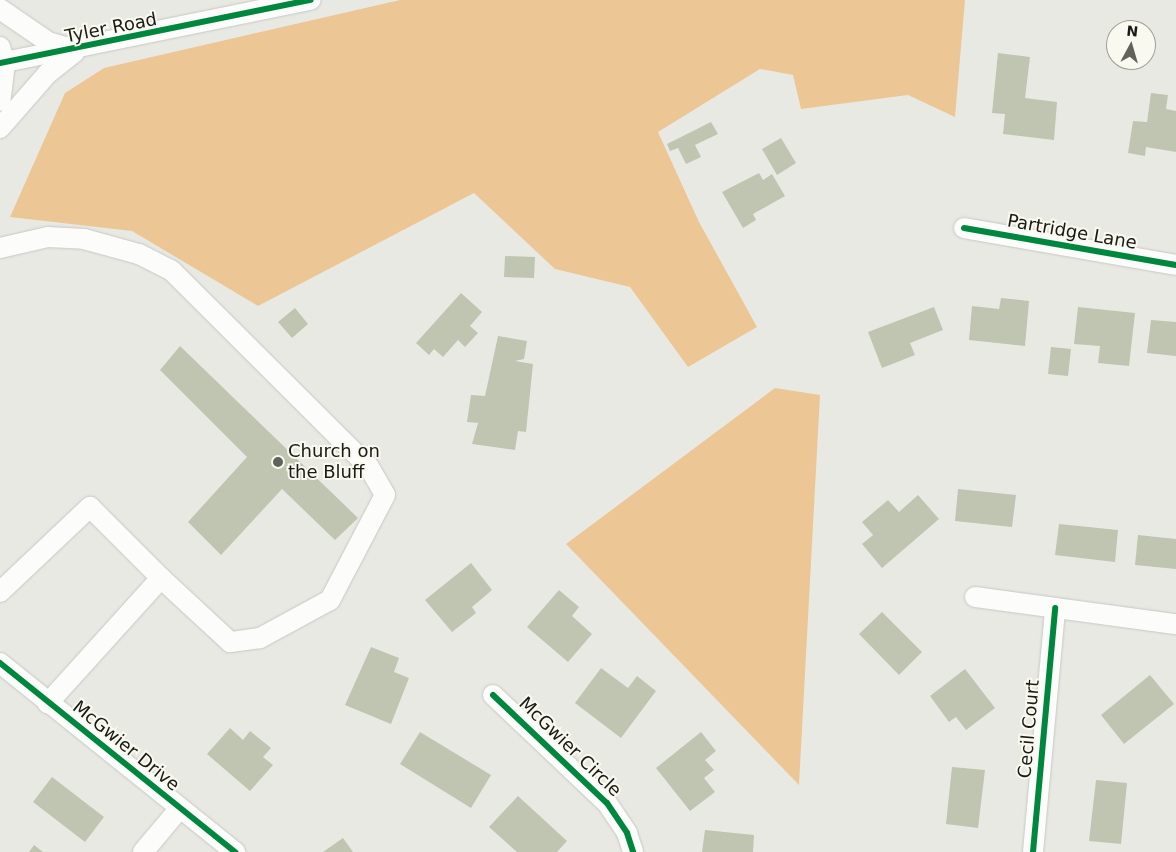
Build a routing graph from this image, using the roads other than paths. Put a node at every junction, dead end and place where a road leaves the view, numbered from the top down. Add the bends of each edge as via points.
1 (311, 0) edge
2 (247, 7) edge
3 (0, 9) edge
4 (77, 50) junction
5 (2, 58) edge
6 (0, 101) edge
7 (0, 128) edge
8 (964, 228) dead end
9 (0, 248) edge
10 (1176, 265) edge
11 (161, 578) junction
12 (0, 592) edge
13 (975, 597) dead end
14 (1055, 608) junction
15 (1176, 624) edge
16 (0, 663) edge
17 (493, 695) dead end
18 (48, 703) junction
19 (180, 808) junction
20 (143, 852) edge
21 (235, 852) edge
22 (633, 852) edge
23 (1033, 852) edge

1 - 2 street, Tyler Road
2 - 4 street, Tyler Road
3 - 4 street via 48,42
4 - 5 street, Tyler Road
4 - 7 street via 48,73
5 - 6 street
8 - 10 street, Partridge Lane
9 - 11 street via 48,237 84,239 139,254 170,270 369,467 385,495 330,600 260,638 230,642
11 - 12 street via 90,507
11 - 18 street
13 - 14 street
14 - 15 street
14 - 23 street, Cecil Court
16 - 18 street, McGwier Drive
17 - 22 street, McGwier Circle via 607,803
18 - 19 street, McGwier Drive
19 - 20 street
19 - 21 street, McGwier Drive

